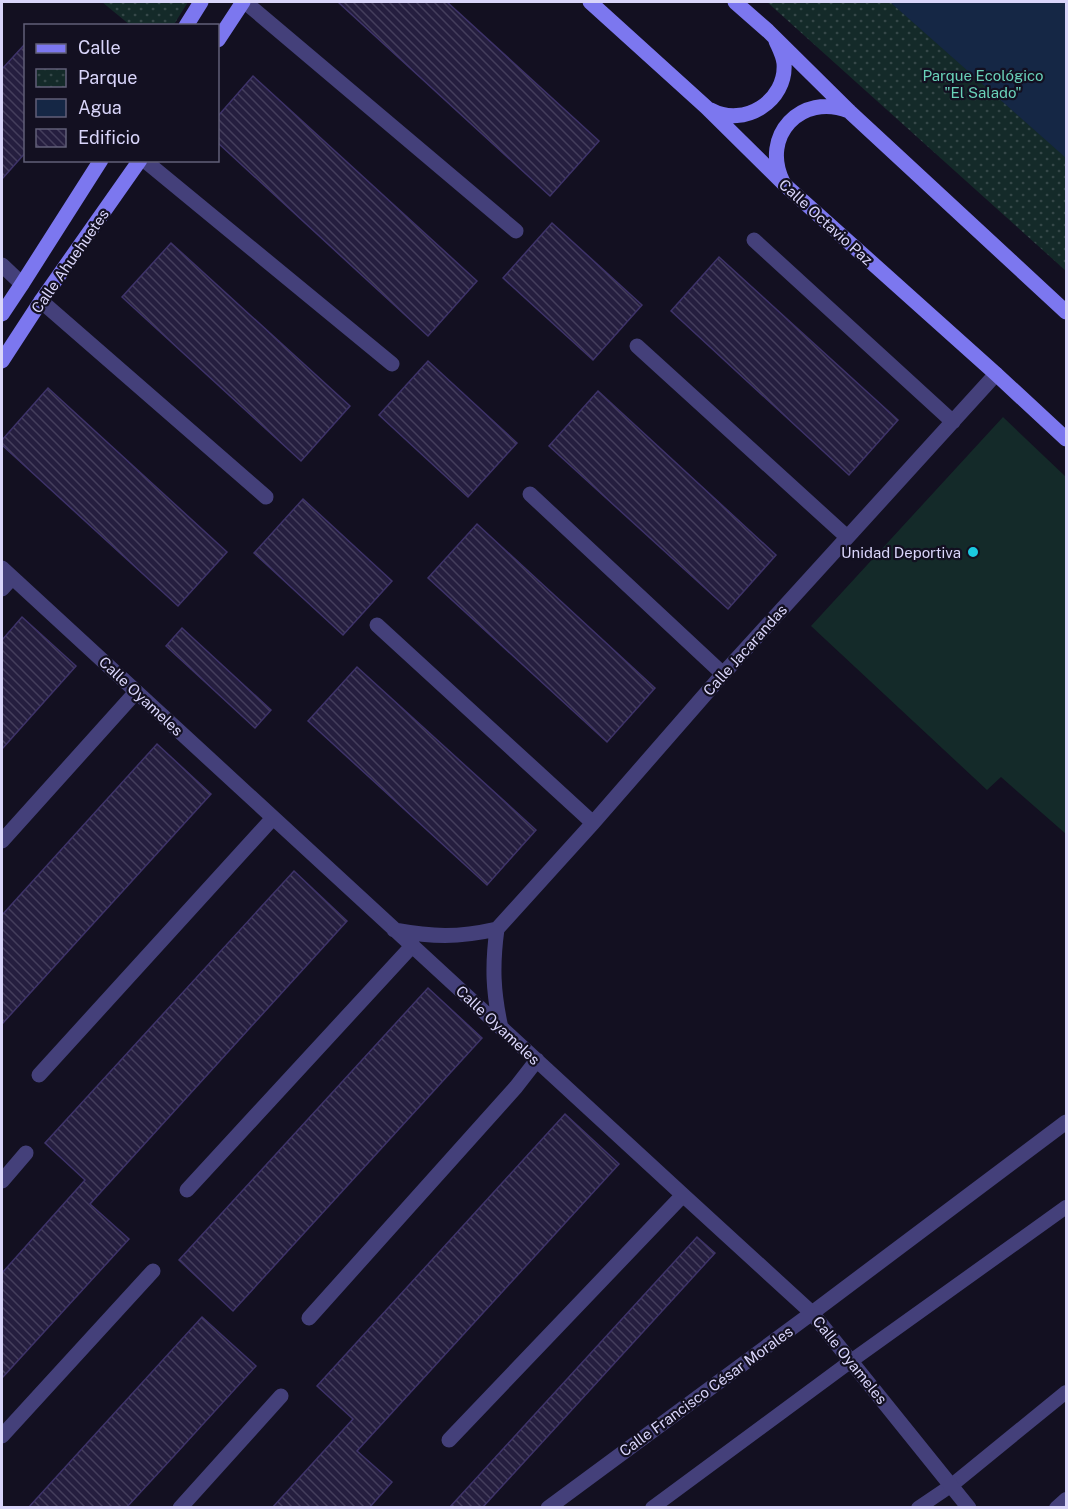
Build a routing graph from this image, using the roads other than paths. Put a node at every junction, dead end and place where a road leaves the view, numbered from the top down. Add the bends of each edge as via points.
1 (201, 2) edge
2 (244, 2) edge
3 (590, 2) edge
4 (735, 2) edge
5 (187, 24) edge
6 (768, 31) junction
7 (219, 39) edge
8 (706, 107) junction
9 (851, 113) junction
10 (99, 162) edge
11 (141, 162) edge
12 (144, 162) edge
13 (785, 185) junction
14 (516, 231) dead end
15 (754, 240) dead end
16 (2, 265) edge
17 (22, 284) junction
18 (41, 302) junction
19 (1066, 312) edge
20 (2, 314) edge
21 (637, 346) dead end
22 (2, 361) edge
23 (392, 364) dead end
24 (996, 374) junction
25 (953, 422) junction
26 (1066, 439) edge
27 (530, 494) dead end
28 (266, 497) dead end
29 (847, 537) junction
30 (5, 578) edge
31 (376, 625) dead end
32 (723, 674) junction
33 (136, 692) junction
34 (273, 818) junction
35 (593, 823) junction
36 (2, 841) edge
37 (497, 929) junction
38 (394, 930) junction
39 (412, 946) junction
40 (501, 1028) junction
41 (537, 1060) junction
42 (39, 1075) dead end
43 (1066, 1122) edge
44 (26, 1153) dead end
45 (2, 1181) edge
46 (187, 1190) dead end
47 (682, 1195) junction
48 (1066, 1207) edge
49 (153, 1271) dead end
50 (812, 1312) junction
51 (309, 1318) dead end
52 (851, 1361) junction
53 (1066, 1392) edge
54 (281, 1396) dead end
55 (2, 1436) edge
56 (449, 1440) dead end
57 (952, 1485) junction
58 (1066, 1499) edge
59 (180, 1508) edge
60 (548, 1508) edge
61 (652, 1508) edge
62 (918, 1508) edge
63 (969, 1508) edge
64 (1056, 1508) edge

1 - 5 street
2 - 7 street
2 - 14 street
3 - 8 street, Calle Octavio Paz
4 - 6 street
6 - 8 street via 784,64 772,99 741,116
6 - 9 street
8 - 13 street, Calle Octavio Paz
9 - 13 street via 838,107 810,108 787,124 780,135 776,161
9 - 19 street
10 - 17 street, Calle Ahuehuetes
11 - 18 street, Calle Ahuehuetes
12 - 23 street
13 - 24 street, Calle Octavio Paz
15 - 25 street
16 - 17 street
17 - 20 street, Calle Ahuehuetes
18 - 22 street, Calle Ahuehuetes
18 - 28 street
21 - 29 street
24 - 25 street, Calle Jacarandas
24 - 26 street, Calle Octavio Paz
25 - 29 street, Calle Jacarandas
27 - 32 street
29 - 32 street, Calle Jacarandas
30 - 33 street, Calle Oyameles
31 - 35 street
32 - 35 street, Calle Jacarandas
33 - 34 street, Calle Oyameles
33 - 36 street
34 - 38 street, Calle Oyameles
34 - 42 street
35 - 37 street, Calle Jacarandas
37 - 38 street via 449,936
37 - 40 street via 493,975
38 - 39 street, Calle Oyameles
39 - 40 street, Calle Oyameles
39 - 46 street
40 - 41 street, Calle Oyameles
41 - 47 street, Calle Oyameles
41 - 51 street
43 - 50 street, Calle Francisco César Morales
44 - 45 street
47 - 50 street, Calle Oyameles
47 - 56 street
48 - 52 lane
49 - 55 street
50 - 52 street, Calle Oyameles
50 - 60 street, Calle Francisco César Morales
52 - 57 street, Calle Oyameles
52 - 61 lane
53 - 57 lane
54 - 59 street
57 - 62 lane
57 - 63 street, Calle Oyameles
58 - 64 lane

